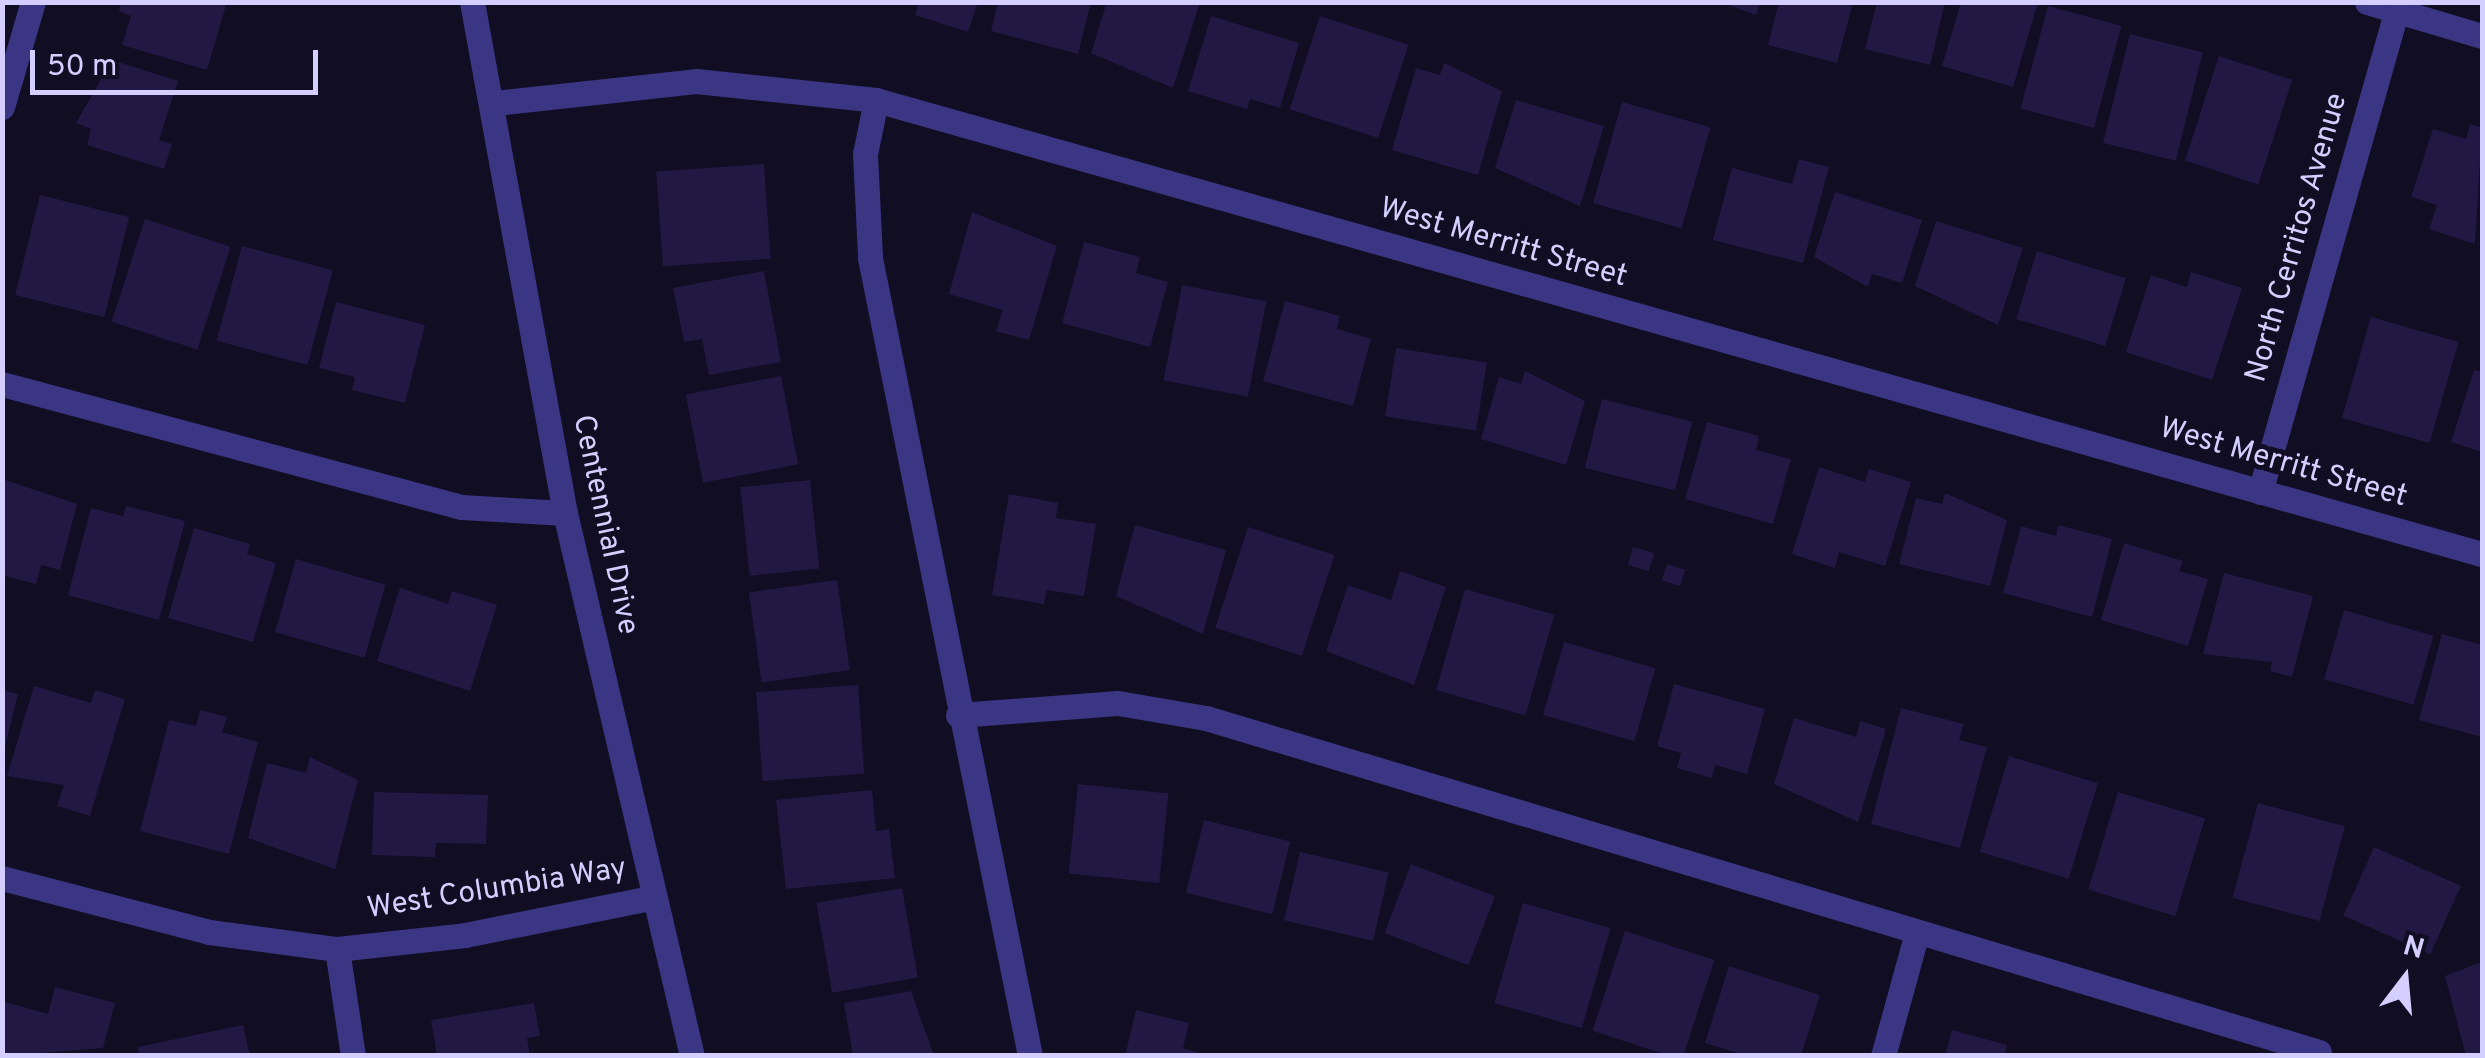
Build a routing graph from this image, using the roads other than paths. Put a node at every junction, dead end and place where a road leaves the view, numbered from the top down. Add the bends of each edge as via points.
1 (34, 2) edge
2 (472, 2) edge
3 (2368, 2) edge
4 (2398, 7) edge
5 (2482, 36) edge
6 (876, 100) junction
7 (495, 103) junction
8 (2, 108) edge
9 (2, 384) edge
10 (2260, 492) junction
11 (565, 513) junction
12 (2482, 554) edge
13 (958, 715) junction
14 (2, 878) edge
15 (651, 898) junction
16 (1916, 936) junction
17 (338, 949) junction
18 (2319, 1052) dead end
19 (353, 1056) edge
20 (692, 1056) edge
21 (1030, 1056) edge
22 (1882, 1056) edge

1 - 8 street
2 - 7 street, Centennial Drive
3 - 4 street
4 - 5 street
4 - 10 street, North Cerritos Avenue
6 - 7 street, West Merritt Street via 696,81
6 - 10 street, West Merritt Street
6 - 13 street via 865,154 870,258
7 - 11 street, Centennial Drive
9 - 11 street via 461,507
10 - 12 street, West Merritt Street
11 - 15 street, Centennial Drive
13 - 16 street via 1118,703 1206,718
13 - 21 street
14 - 17 street, West Columbia Way via 210,932
15 - 17 street, West Columbia Way via 466,935
15 - 20 street, Centennial Drive
16 - 18 street
16 - 22 street
17 - 19 street

